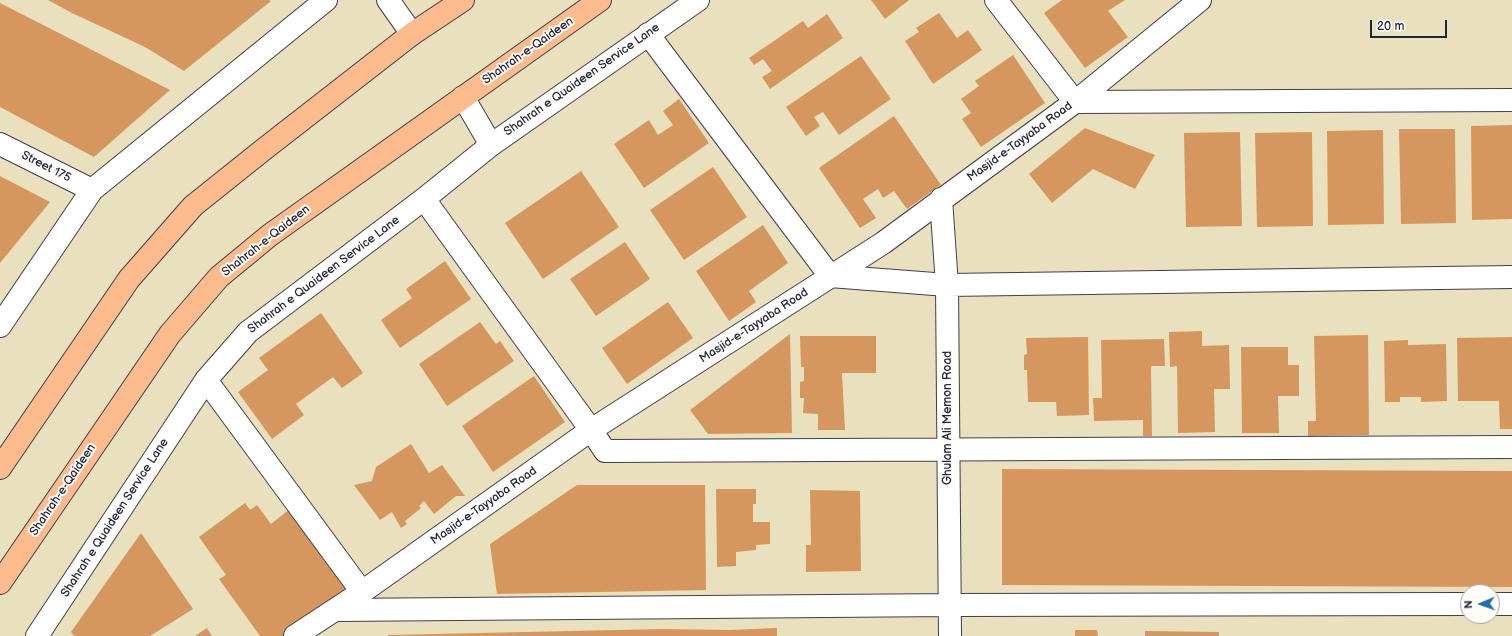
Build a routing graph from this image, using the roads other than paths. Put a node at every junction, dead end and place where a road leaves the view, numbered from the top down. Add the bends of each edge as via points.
1 (326, 0) edge
2 (388, 0) edge
3 (463, 0) edge
4 (600, 0) edge
5 (698, 0) edge
6 (996, 0) edge
7 (1200, 0) edge
8 (412, 34) junction
9 (648, 34) junction
10 (463, 97) junction
11 (1512, 100) edge
12 (1075, 102) junction
13 (0, 144) edge
14 (490, 145) junction
15 (92, 190) junction
16 (424, 199) junction
17 (941, 199) junction
18 (830, 276) junction
19 (1512, 277) edge
20 (947, 285) junction
21 (0, 326) edge
22 (206, 380) junction
23 (591, 430) junction
24 (1512, 447) edge
25 (948, 450) junction
26 (0, 468) edge
27 (0, 582) edge
28 (362, 592) junction
29 (1460, 604) edge
30 (1500, 604) edge
31 (1512, 604) edge
32 (950, 605) junction
33 (335, 610) junction
34 (37, 636) edge
35 (295, 636) edge
36 (950, 636) edge

1 - 15 street
2 - 8 street
3 - 8 main road
4 - 10 main road, Shahrah-e-Qaideen
5 - 9 street, Shahrah e Quaideen Service Lane
6 - 12 street
7 - 12 street, Masjid-e-Tayyaba Road
8 - 26 main road via 192,206 129,279
9 - 14 street, Shahrah e Quaideen Service Lane
9 - 18 street
10 - 14 street
10 - 27 main road, Shahrah-e-Qaideen via 270,235 219,278 170,334
11 - 12 street
12 - 17 street, Masjid-e-Tayyaba Road
13 - 15 street, Street 175
14 - 16 street, Shahrah e Quaideen Service Lane
15 - 21 street
16 - 22 street, Shahrah e Quaideen Service Lane via 248,332
16 - 23 street
17 - 18 street, Masjid-e-Tayyaba Road via 883,242
17 - 20 street, Ghulam Ali Memon Road
18 - 20 street
18 - 23 street, Masjid-e-Tayyaba Road
19 - 20 street
20 - 25 street, Ghulam Ali Memon Road
22 - 28 street
22 - 34 street, Shahrah e Quaideen Service Lane
23 - 25 street via 605,451
23 - 28 street, Masjid-e-Tayyaba Road
24 - 25 street
25 - 32 street, Ghulam Ali Memon Road
28 - 33 street, Masjid-e-Tayyaba Road
29 - 32 street
30 - 31 street
32 - 33 street
32 - 36 street, Ghulam Ali Memon Road
33 - 35 street, Masjid-e-Tayyaba Road

